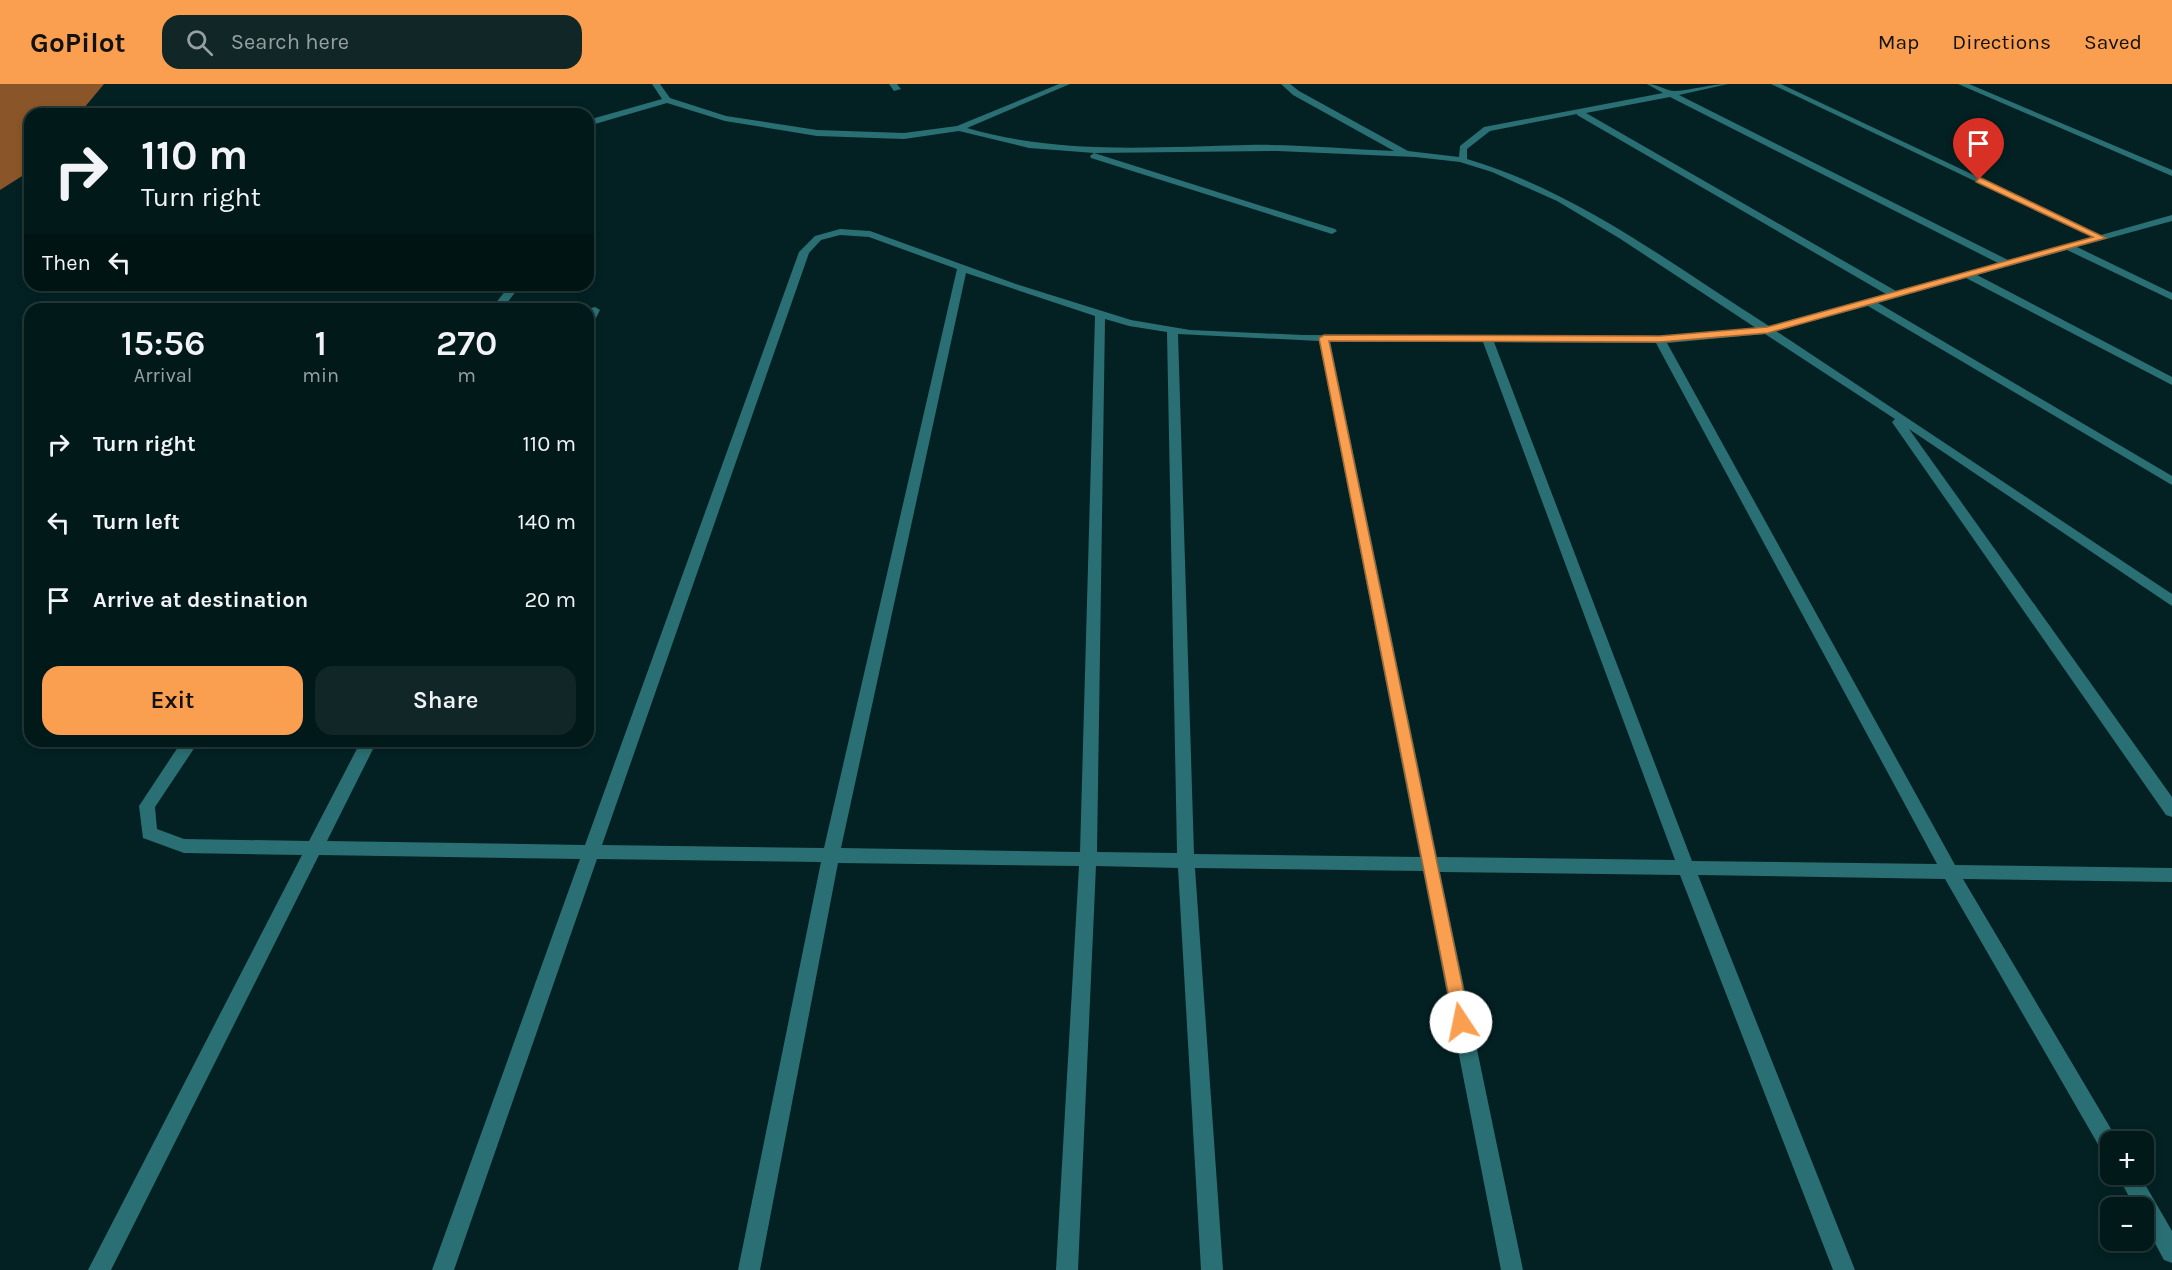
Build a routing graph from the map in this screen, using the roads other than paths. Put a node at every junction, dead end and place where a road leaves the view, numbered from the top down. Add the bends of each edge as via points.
1 (656, 84) edge
2 (1066, 84) edge
3 (1285, 84) edge
4 (1652, 84) edge
5 (1724, 84) edge
6 (1775, 84) edge
7 (1962, 84) edge
8 (1672, 95) junction
9 (667, 100) junction
10 (1580, 113) junction
11 (594, 121) edge
12 (959, 128) junction
13 (1076, 150) junction
14 (1408, 154) junction
15 (1463, 160) junction
16 (2172, 173) edge
17 (2172, 218) edge
18 (1332, 231) dead end
19 (2101, 238) junction
20 (2068, 247) junction
21 (2007, 264) junction
22 (962, 267) junction
23 (1968, 274) junction
24 (511, 291) edge
25 (1895, 295) junction
26 (2172, 297) edge
27 (1869, 302) junction
28 (501, 303) edge
29 (1100, 313) junction
30 (1172, 330) junction
31 (1768, 330) junction
32 (1324, 338) junction
33 (1487, 338) junction
34 (1660, 339) junction
35 (2172, 382) edge
36 (1891, 412) junction
37 (2172, 481) edge
38 (2172, 602) edge
39 (187, 747) edge
40 (366, 747) edge
41 (2172, 810) edge
42 (313, 848) junction
43 (590, 852) junction
44 (831, 856) junction
45 (1088, 860) junction
46 (1186, 861) junction
47 (1429, 864) junction
48 (1686, 868) junction
49 (1950, 872) junction
50 (2172, 875) edge
51 (2101, 1131) edge
52 (2133, 1185) edge
53 (2172, 1252) edge
54 (99, 1270) edge
55 (443, 1270) edge
56 (749, 1270) edge
57 (1067, 1270) edge
58 (1212, 1270) edge
59 (1512, 1270) edge
60 (1844, 1270) edge

1 - 9 street
2 - 12 street
3 - 14 street
4 - 8 street
5 - 8 street
6 - 19 street
7 - 16 street
8 - 10 street
8 - 21 street
9 - 11 street
9 - 12 street via 725,118 817,133 904,136
10 - 15 street via 1487,129 1463,148
10 - 25 street
12 - 13 street via 1022,146
13 - 14 street via 1252,148
13 - 18 street
14 - 15 street
15 - 31 street via 1563,201
17 - 19 street
19 - 20 street
20 - 21 street
20 - 26 street
21 - 23 street
22 - 29 street
22 - 43 street via 870,234 840,232 819,238 804,252
22 - 44 street
23 - 25 street
23 - 35 street
24 - 28 street
25 - 27 street
27 - 31 street
27 - 37 street
29 - 30 street via 1129,323
29 - 45 street
30 - 32 street
30 - 46 street
31 - 34 street
31 - 36 street
32 - 33 street
32 - 47 street
33 - 34 street
33 - 48 street
34 - 49 street
36 - 38 street
36 - 41 street
39 - 42 street via 147,806 149,833 184,846
40 - 42 street
42 - 43 street
42 - 54 street
43 - 44 street
43 - 55 street
44 - 45 street
44 - 56 street
45 - 46 street
45 - 57 street
46 - 47 street
46 - 58 street
47 - 48 street
47 - 59 street
48 - 49 street
48 - 60 street
49 - 50 street
49 - 51 street
52 - 53 street

